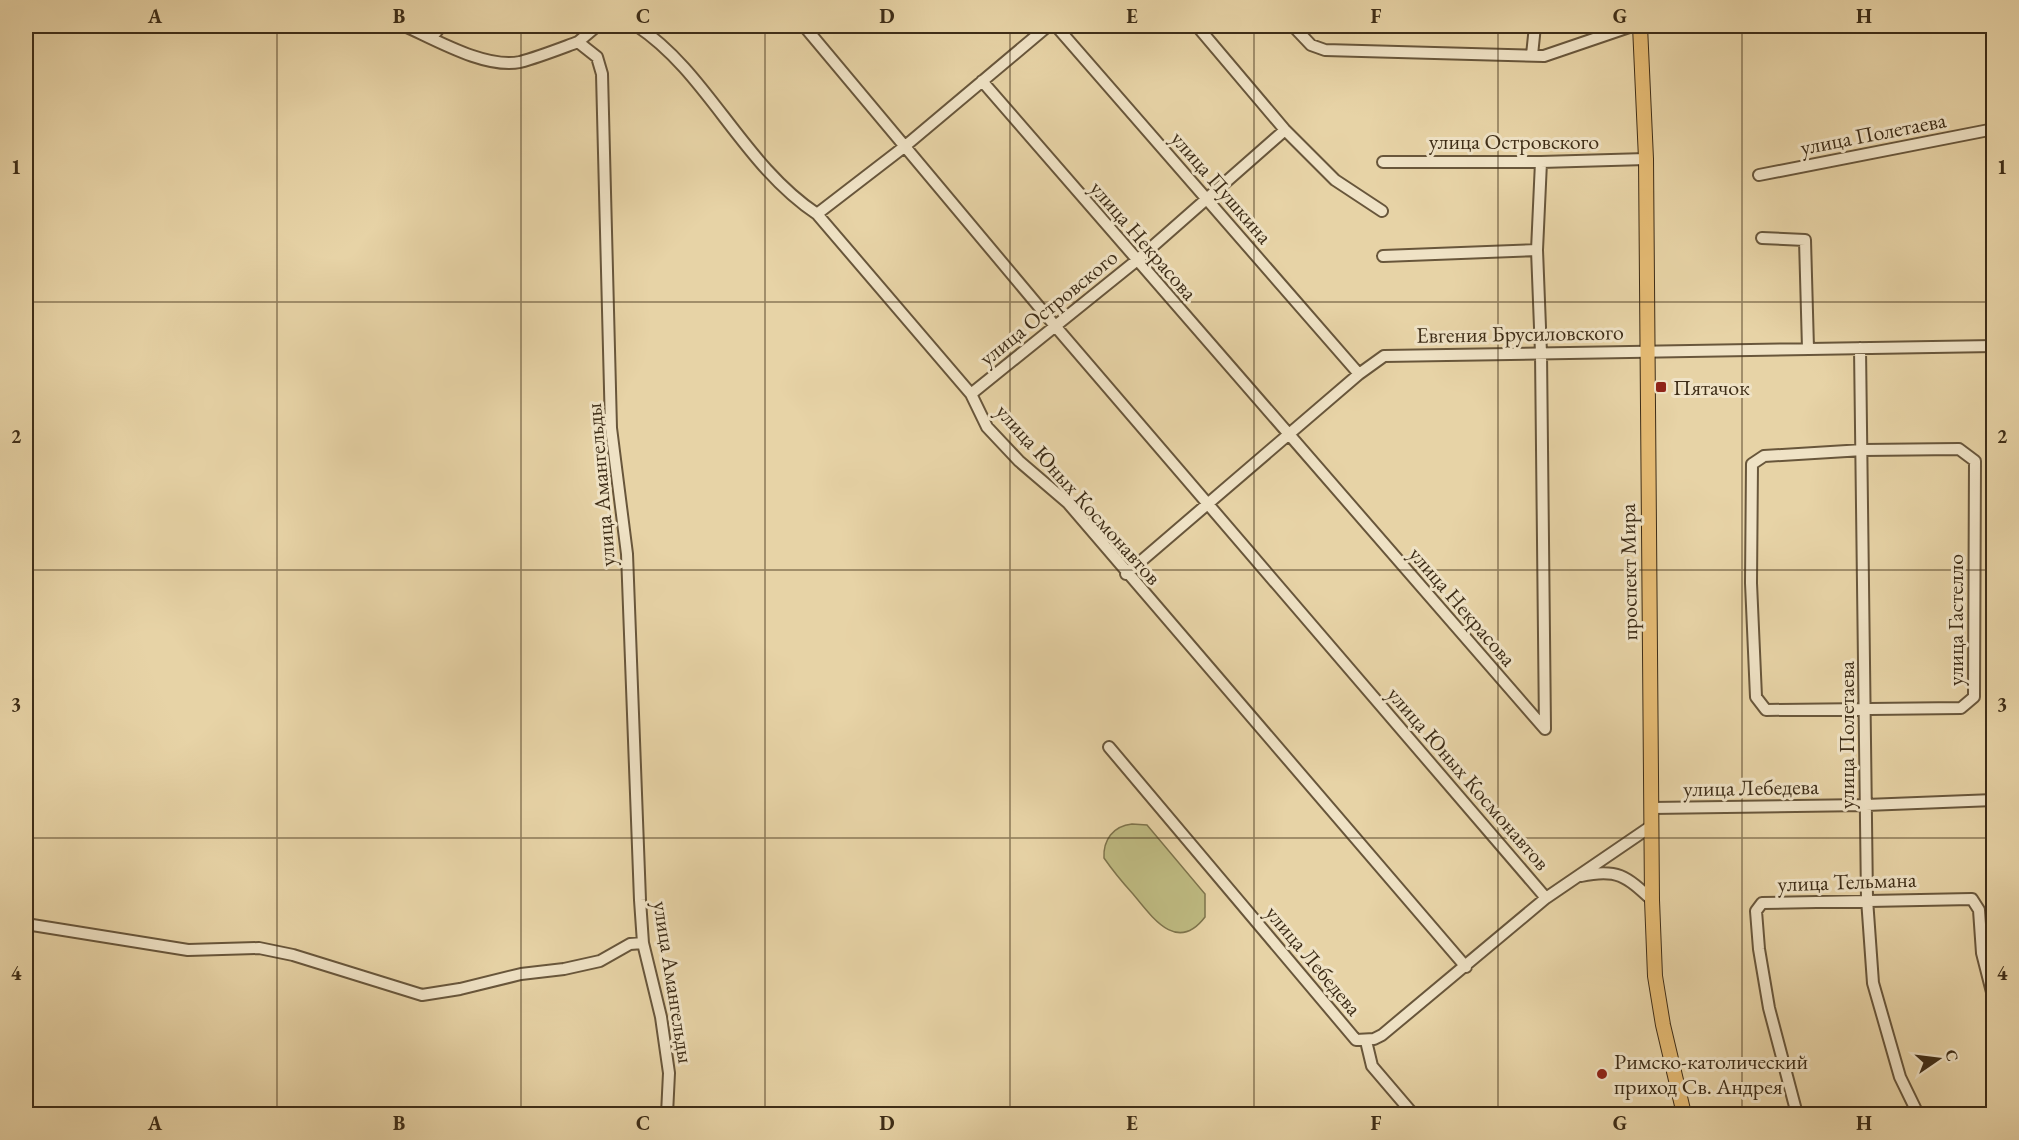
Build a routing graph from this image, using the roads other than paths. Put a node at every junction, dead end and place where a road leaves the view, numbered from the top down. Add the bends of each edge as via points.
1 (405, 26) edge
2 (441, 26) edge
3 (597, 26) edge
4 (637, 26) edge
5 (804, 26) edge
6 (1048, 26) edge
7 (1056, 26) edge
8 (1197, 26) edge
9 (1293, 26) edge
10 (1534, 26) edge
11 (1632, 26) edge
12 (1640, 26) edge
13 (432, 38) junction
14 (578, 42) junction
15 (1532, 55) junction
16 (982, 81) junction
17 (1994, 129) edge
18 (1285, 130) junction
19 (904, 147) junction
20 (1646, 159) junction
21 (1383, 162) dead end
22 (1541, 162) junction
23 (1759, 175) dead end
24 (1206, 198) junction
25 (1382, 211) dead end
26 (817, 214) junction
27 (1762, 238) dead end
28 (1538, 250) junction
29 (1383, 256) dead end
30 (1136, 261) junction
31 (1056, 327) junction
32 (1994, 346) edge
33 (1808, 348) junction
34 (1860, 348) junction
35 (1646, 351) junction
36 (1541, 353) junction
37 (1359, 374) junction
38 (971, 394) junction
39 (1288, 437) junction
40 (1863, 450) junction
41 (1209, 504) junction
42 (1126, 574) junction
43 (1866, 709) junction
44 (1109, 747) dead end
45 (1994, 800) edge
46 (1866, 805) junction
47 (1652, 808) junction
48 (1650, 827) junction
49 (1578, 877) junction
50 (1546, 898) junction
51 (1867, 899) junction
52 (1652, 900) junction
53 (26, 924) edge
54 (643, 943) junction
55 (1466, 967) junction
56 (1994, 1000) edge
57 (1366, 1041) junction
58 (667, 1114) edge
59 (1413, 1114) edge
60 (1684, 1114) edge
61 (1797, 1114) edge
62 (1918, 1114) edge

1 - 13 street
2 - 13 street
3 - 14 street
4 - 26 street, улица Юных Космонавтов via 667,49 791,196
5 - 19 street, улица Юных Космонавтов
6 - 16 street
7 - 24 street, улица Пушкина
8 - 18 street
9 - 15 street via 1311,45 1325,50
10 - 15 street
11 - 15 street via 1544,56
12 - 20 main road, проспект Мира
13 - 14 street via 485,60 503,63 518,62
14 - 54 street, улица Амангельды via 597,57 602,74 611,428 627,563
16 - 19 street
16 - 30 street, улица Некрасова
17 - 23 street, улица Полетаева
18 - 24 street, улица Островского
18 - 25 street via 1335,180
19 - 26 street
19 - 31 street, улица Юных Космонавтов
20 - 22 street, улица Островского
20 - 35 main road, проспект Мира
21 - 22 street, улица Островского
22 - 28 street, улица Некрасова
24 - 30 street, улица Островского
24 - 37 street, улица Пушкина
26 - 38 street, улица Юных Космонавтов
27 - 33 street via 1805,240
28 - 29 street
28 - 36 street, улица Некрасова
30 - 31 street, улица Островского
30 - 39 street, улица Некрасова
31 - 38 street, улица Островского
31 - 41 street, улица Юных Космонавтов
32 - 34 street, Евгения Брусиловского
33 - 34 street, Евгения Брусиловского
33 - 35 street, Евгения Брусиловского
34 - 40 street, улица Полетаева
35 - 36 street, Евгения Брусиловского
35 - 47 main road, проспект Мира
36 - 37 street, Евгения Брусиловского via 1384,356
36 - 39 street, улица Некрасова via 1545,729
37 - 39 street, Евгения Брусиловского
38 - 42 street, улица Юных Космонавтов via 987,427 1068,503
39 - 41 street, Евгения Брусиловского
40 - 43 street, улица Полетаева
40 - 43 street, улица Гастелло via 1764,456 1752,464 1751,583 1756,697 1766,710
40 - 43 street, улица Гастелло via 1959,449 1975,461 1974,697 1961,708
41 - 42 street, Евгения Брусиловского
41 - 50 street, улица Юных Космонавтов
42 - 55 street, улица Юных Космонавтов
43 - 46 street, улица Полетаева
44 - 57 street, улица Лебедева via 1356,1040
45 - 46 street, улица Лебедева
46 - 47 street, улица Лебедева
46 - 51 street, улица Полетаева
47 - 48 main road, проспект Мира
48 - 49 street, улица Лебедева
48 - 52 main road, проспект Мира
49 - 50 street, улица Лебедева
49 - 52 street, улица Лебедева via 1606,871 1634,883
50 - 55 street, улица Лебедева
51 - 56 street, улица Тельмана via 1972,898 1979,910 1982,954
51 - 61 street, улица Тельмана via 1762,903 1756,911 1769,1008
51 - 62 street, улица Полетаева via 1873,983 1899,1077
52 - 60 main road, проспект Мира via 1655,976
53 - 54 street via 188,950 259,948 422,994 600,961 630,945
54 - 58 street, улица Амангельды via 661,1017 669,1072
55 - 57 street, улица Лебедева via 1382,1035
57 - 59 street via 1372,1066

